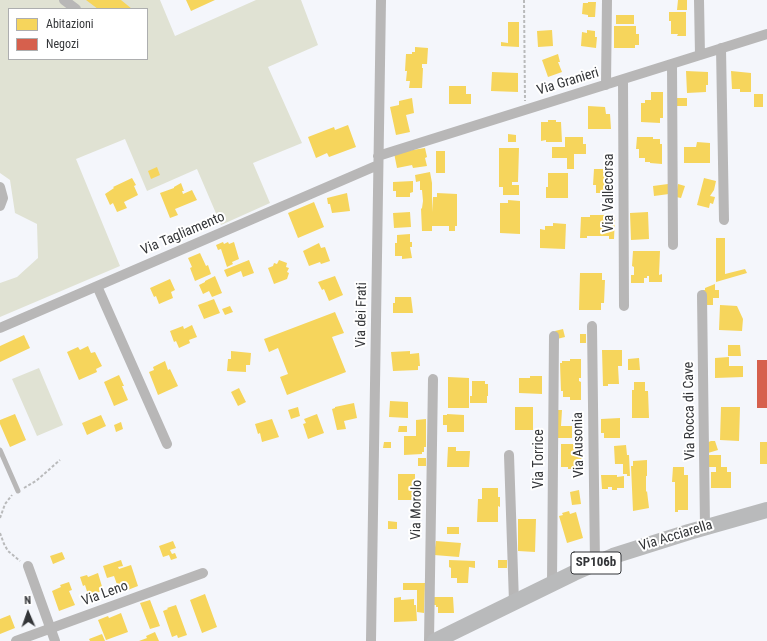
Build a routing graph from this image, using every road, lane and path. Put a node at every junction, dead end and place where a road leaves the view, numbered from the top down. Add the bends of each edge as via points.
1 (64, 0) edge
2 (381, 0) edge
3 (524, 0) edge
4 (607, 0) edge
5 (699, 0) edge
6 (75, 8) edge
7 (767, 34) edge
8 (721, 48) junction
9 (700, 55) junction
10 (672, 64) junction
11 (623, 80) junction
12 (606, 85) junction
13 (525, 110) junction
14 (378, 160) junction
15 (0, 187) edge
16 (0, 206) edge
17 (724, 220) dead end
18 (674, 245) dead end
19 (97, 286) junction
20 (702, 295) dead end
21 (624, 306) dead end
22 (592, 326) dead end
23 (0, 328) edge
24 (554, 336) dead end
25 (433, 379) dead end
26 (167, 444) dead end
27 (0, 450) edge
28 (509, 455) dead end
29 (60, 460) dead end
30 (18, 491) junction
31 (767, 510) edge
32 (0, 518) edge
33 (705, 527) junction
34 (0, 533) edge
35 (595, 564) junction
36 (28, 566) joint
37 (203, 573) dead end
38 (552, 583) junction
39 (514, 602) junction
40 (50, 629) junction
41 (371, 629) junction
42 (16, 641) edge
43 (55, 641) edge
44 (371, 641) edge
45 (374, 641) edge
46 (429, 641) edge
47 (435, 641) edge

1 - 6 street
2 - 14 street, Via dei Frati
3 - 13 path
4 - 12 street
5 - 9 street
7 - 8 street, Via Granieri
8 - 9 street, Via Granieri
8 - 17 street
9 - 10 street, Via Granieri
10 - 11 street, Via Granieri
10 - 18 street
11 - 12 street, Via Granieri
11 - 21 street, Via Vallecorsa
12 - 13 street, Via Granieri
13 - 14 street, Via Granieri
14 - 19 street, Via Tagliamento
14 - 41 street, Via dei Frati
15 - 16 street via 3,198
19 - 23 street, Via Tagliamento
19 - 26 street
20 - 33 street, Via Rocca di Cave
22 - 35 street, Via Ausonia
24 - 38 street, Via Torrice
25 - 46 street, Via Morolo
27 - 30 lane
28 - 39 street
29 - 30 path via 36,481
30 - 32 path via 8,498
31 - 33 main road, Via Acciarella / SP106b
33 - 35 main road, Via Acciarella / SP106b
34 - 36 path via 8,551
35 - 38 main road, Via Acciarella / SP106b
36 - 40 street
37 - 40 street, Via Leno
38 - 39 main road, Via Acciarella / SP106b
39 - 47 main road, Via Acciarella / SP106b
40 - 42 street, Via Leno
40 - 43 street
41 - 44 street, Via dei Frati
41 - 45 street, Via dei Frati

